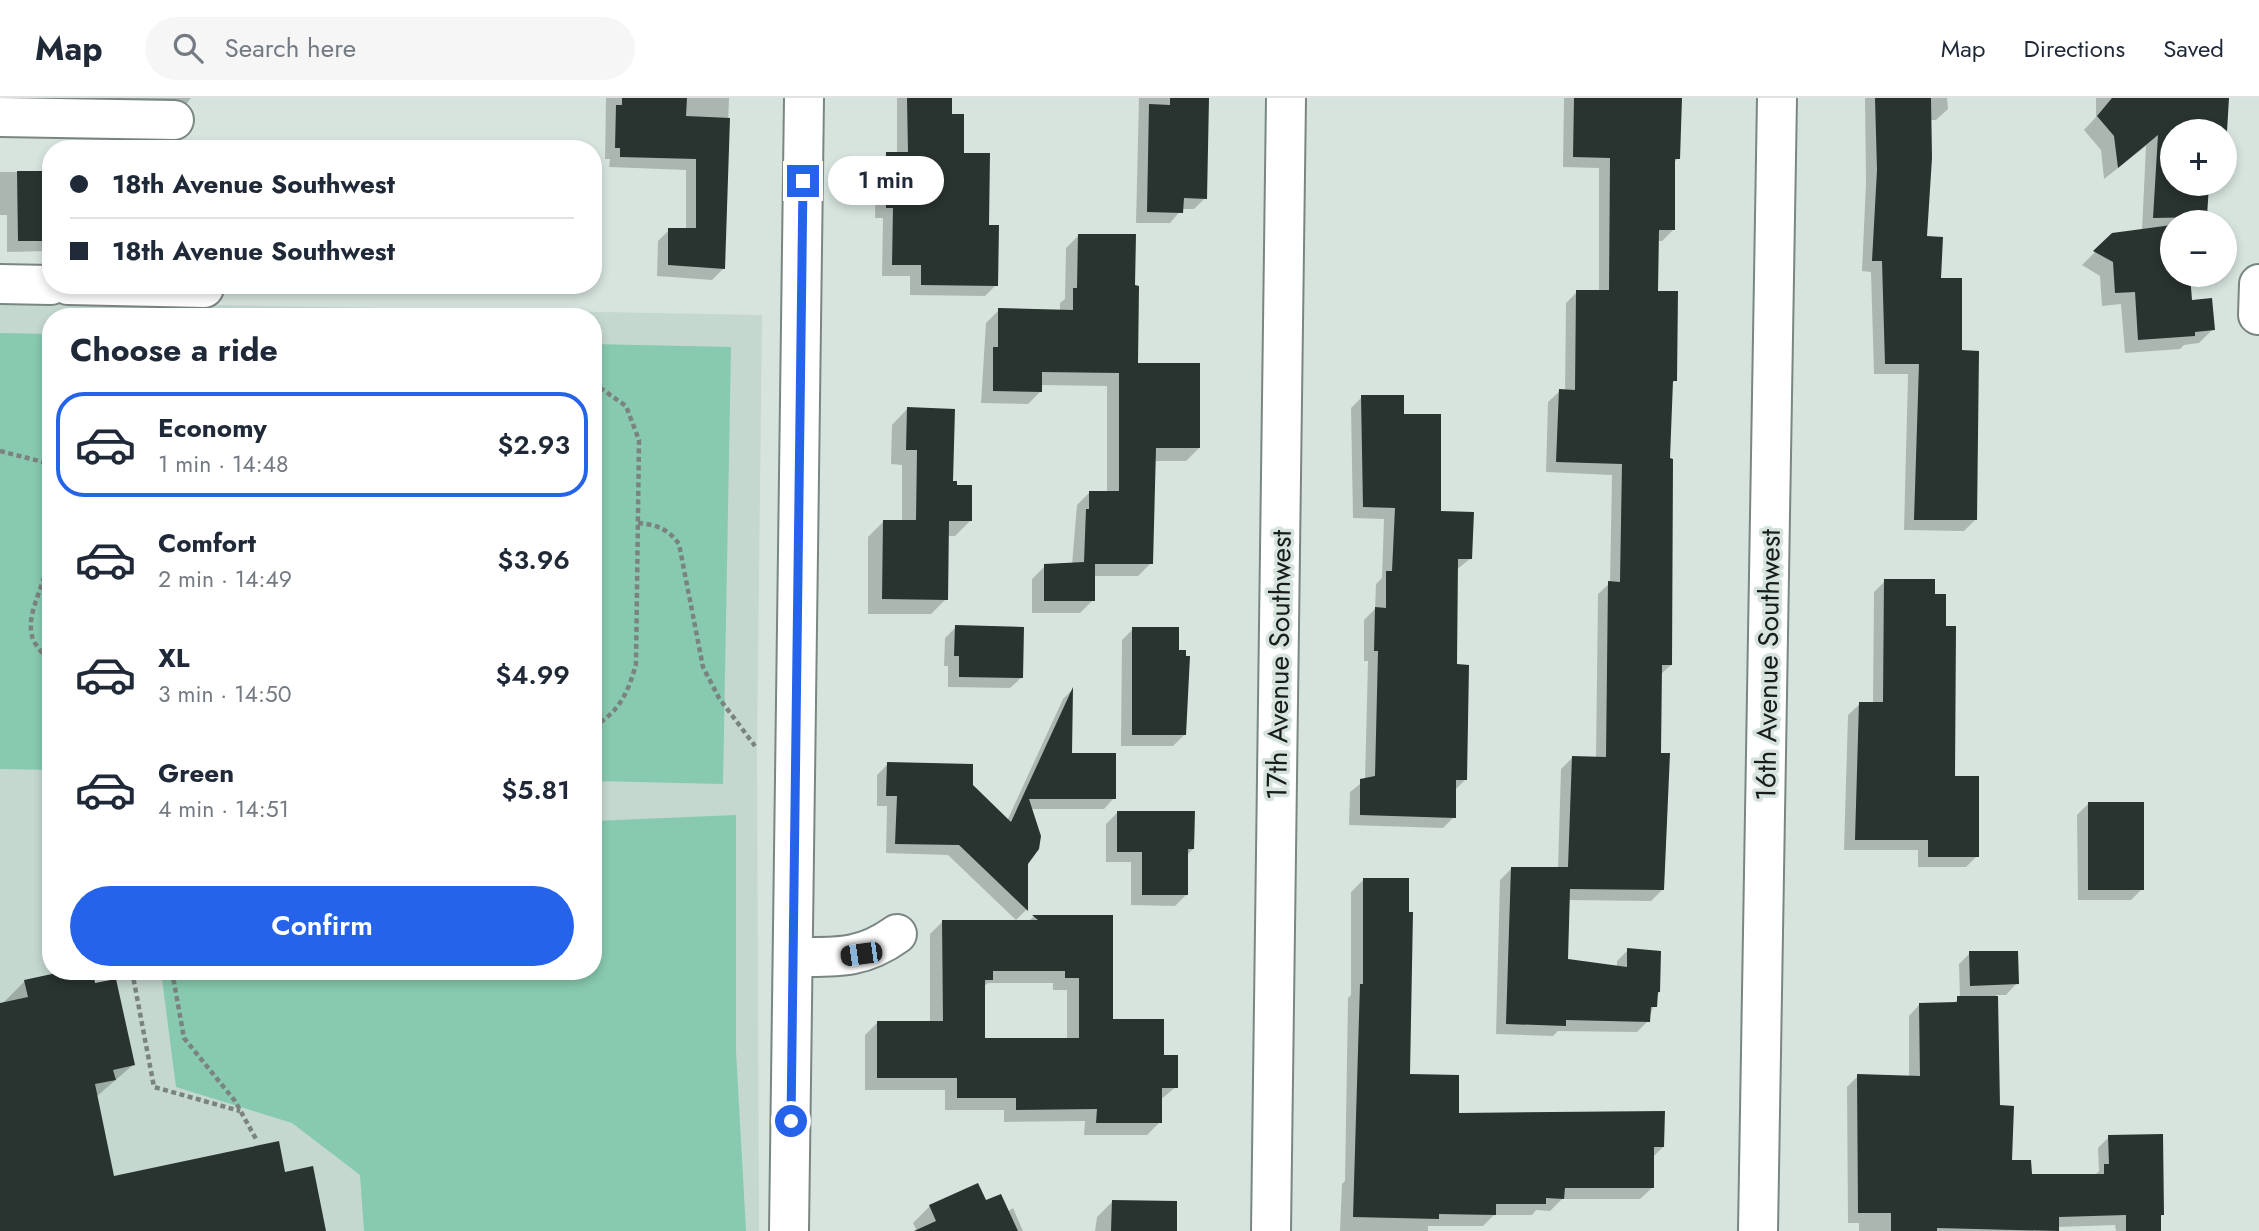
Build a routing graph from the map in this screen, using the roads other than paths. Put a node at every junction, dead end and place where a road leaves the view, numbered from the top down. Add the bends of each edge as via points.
1 (804, 98) edge
2 (1286, 98) edge
3 (1777, 98) edge
4 (0, 117) edge
5 (174, 120) dead end
6 (0, 284) edge
7 (2259, 284) edge
8 (42, 285) edge
9 (2258, 316) edge
10 (897, 934) dead end
11 (793, 957) junction
12 (789, 1231) edge
13 (1271, 1231) edge
14 (1758, 1231) edge

1 - 11 street
2 - 13 street, 17th Avenue Southwest
3 - 14 street, 16th Avenue Southwest
4 - 5 street
6 - 8 street
7 - 9 street
10 - 11 street via 861,954
11 - 12 street

